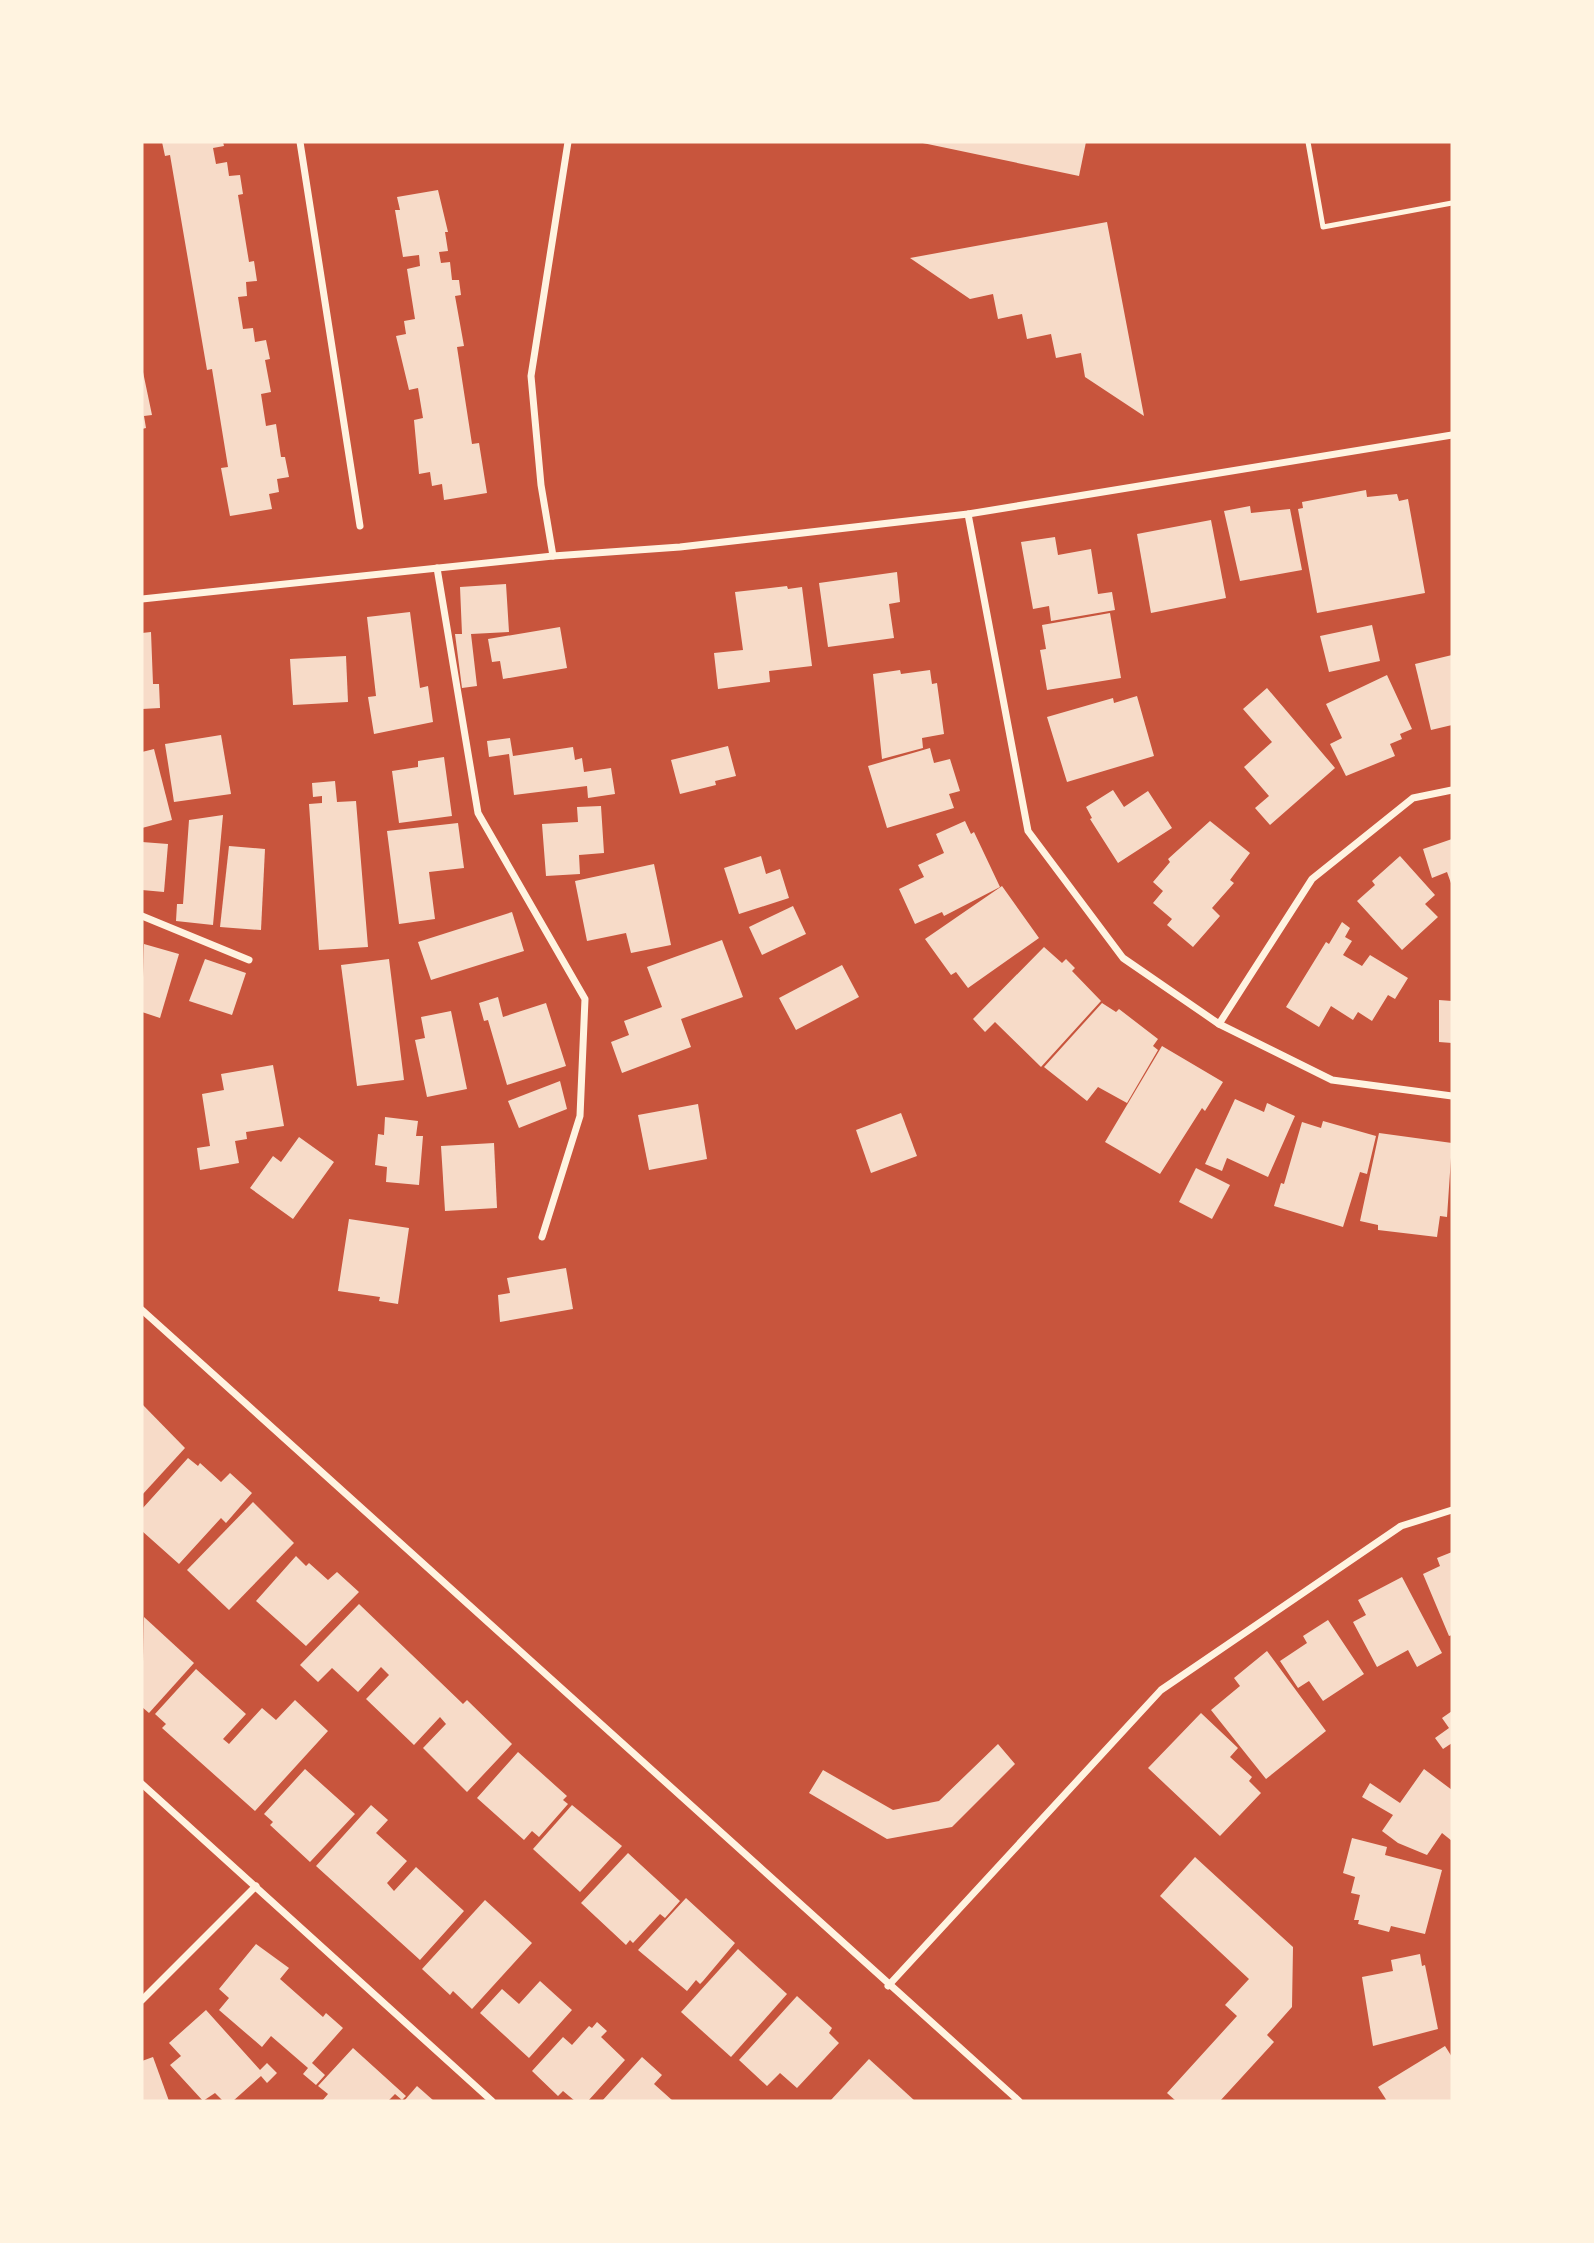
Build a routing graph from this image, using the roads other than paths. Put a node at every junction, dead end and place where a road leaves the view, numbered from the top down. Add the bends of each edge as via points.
1 (300, 142) edge
2 (568, 142) edge
3 (1308, 142) edge
4 (1452, 203) edge
5 (1452, 435) edge
6 (968, 514) junction
7 (360, 526) dead end
8 (553, 556) junction
9 (437, 568) junction
10 (142, 599) edge
11 (1452, 790) edge
12 (142, 916) edge
13 (249, 960) dead end
14 (1219, 1024) junction
15 (1452, 1096) edge
16 (542, 1237) dead end
17 (142, 1310) edge
18 (1452, 1510) edge
19 (142, 1784) edge
20 (256, 1886) junction
21 (888, 1986) junction
22 (142, 2000) edge
23 (492, 2101) edge
24 (1019, 2101) edge

1 - 7 street
2 - 8 street via 531,376
3 - 4 lane via 1323,227
5 - 6 street
6 - 8 street via 680,547
6 - 14 street via 1028,831 1123,958
8 - 9 street
9 - 10 street
9 - 16 street via 478,813 585,999 580,1116
11 - 14 street via 1413,798 1312,879
12 - 13 street
14 - 15 street via 1332,1080
17 - 21 street
18 - 21 street via 1401,1526 1161,1690
19 - 20 street
20 - 22 street
20 - 23 street
21 - 24 street

